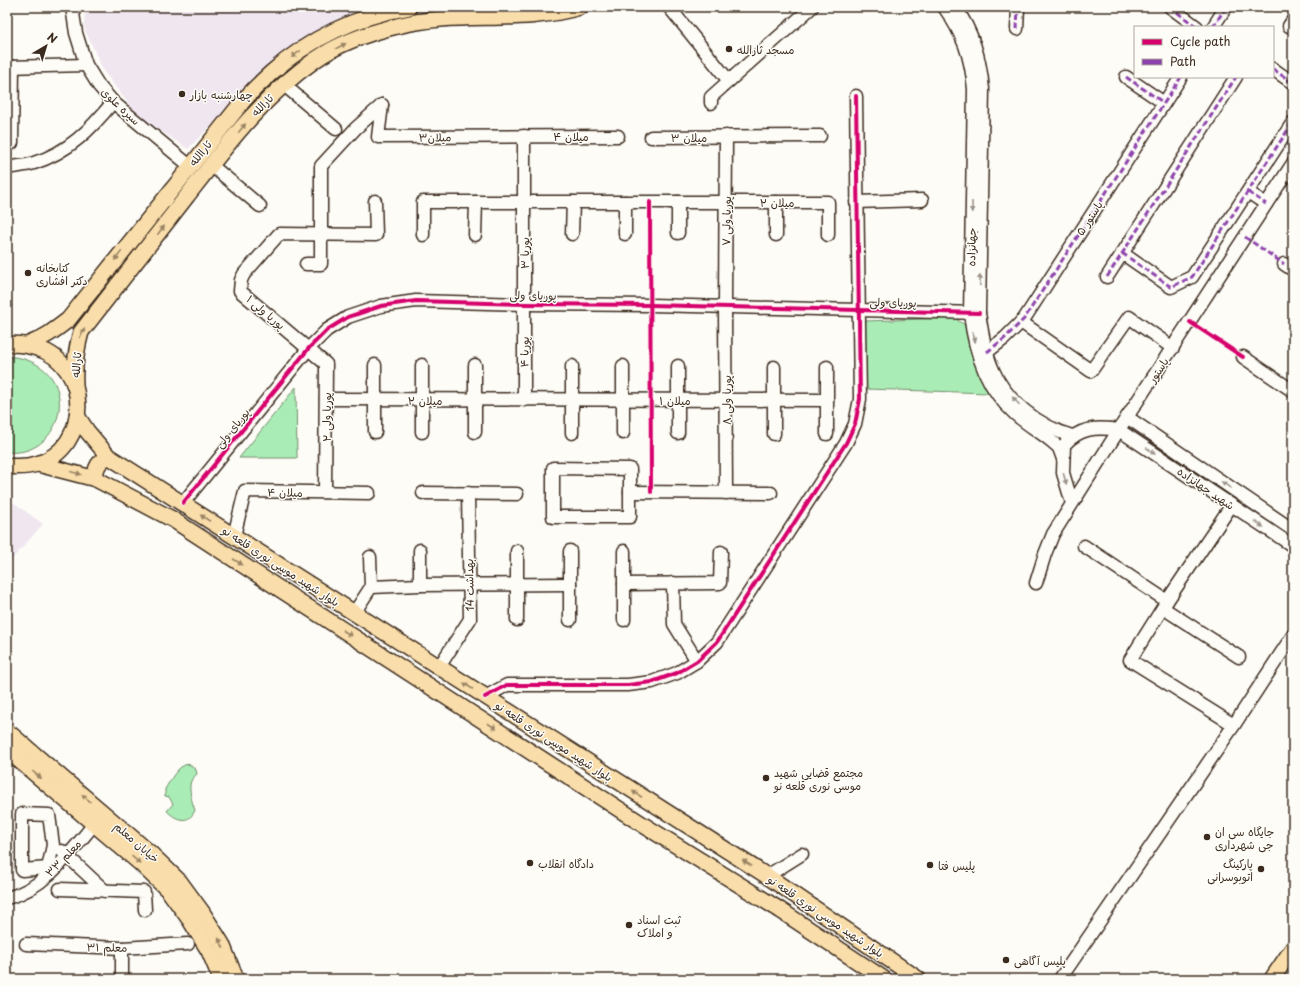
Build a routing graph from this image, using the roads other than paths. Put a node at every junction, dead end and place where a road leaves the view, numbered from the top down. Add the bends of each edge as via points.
1 (72, 7) edge
2 (408, 7) edge
3 (580, 7) edge
4 (670, 7) edge
5 (812, 7) edge
6 (944, 7) edge
7 (955, 7) edge
8 (1018, 7) edge
9 (1170, 7) edge
10 (1226, 7) edge
11 (466, 11) edge
12 (1196, 26) edge
13 (1214, 26) edge
14 (1017, 29) dead end
15 (86, 65) junction
16 (10, 67) edge
17 (1274, 70) edge
18 (1126, 77) dead end
19 (1180, 78) edge
20 (1235, 78) edge
21 (730, 81) junction
22 (1293, 83) edge
23 (283, 84) junction
24 (856, 96) dead end
25 (114, 102) junction
26 (711, 102) dead end
27 (1164, 103) junction
28 (1293, 122) edge
29 (336, 129) dead end
30 (524, 136) junction
31 (618, 136) dead end
32 (651, 136) dead end
33 (726, 136) junction
34 (820, 136) dead end
35 (12, 143) dead end
36 (1293, 163) edge
37 (190, 166) junction
38 (7, 168) edge
39 (207, 171) junction
40 (1248, 192) junction
41 (922, 200) dead end
42 (375, 201) dead end
43 (476, 202) junction
44 (524, 202) junction
45 (573, 202) junction
46 (625, 202) junction
47 (678, 202) junction
48 (726, 202) junction
49 (776, 202) junction
50 (856, 202) junction
51 (1266, 204) junction
52 (260, 206) dead end
53 (678, 233) dead end
54 (321, 234) junction
55 (572, 234) dead end
56 (625, 234) dead end
57 (423, 235) dead end
58 (475, 235) dead end
59 (776, 235) dead end
60 (828, 235) dead end
61 (1122, 253) junction
62 (306, 264) dead end
63 (1107, 277) dead end
64 (525, 304) junction
65 (725, 306) junction
66 (858, 310) junction
67 (975, 313) junction
68 (1021, 322) junction
69 (7, 345) edge
70 (27, 345) junction
71 (309, 348) junction
72 (1173, 348) junction
73 (987, 352) junction
74 (1243, 357) dead end
75 (375, 365) dead end
76 (422, 365) dead end
77 (475, 365) dead end
78 (572, 366) dead end
79 (623, 366) dead end
80 (678, 366) dead end
81 (774, 366) dead end
82 (827, 367) dead end
83 (75, 384) junction
84 (1293, 391) edge
85 (326, 399) junction
86 (375, 400) junction
87 (422, 400) junction
88 (475, 400) junction
89 (524, 400) junction
90 (572, 400) junction
91 (623, 400) junction
92 (678, 400) junction
93 (726, 400) junction
94 (774, 400) junction
95 (827, 400) junction
96 (78, 416) junction
97 (1127, 418) junction
98 (1119, 430) junction
99 (375, 432) dead end
100 (422, 432) dead end
101 (475, 432) dead end
102 (572, 433) dead end
103 (623, 433) dead end
104 (678, 433) dead end
105 (774, 434) dead end
106 (827, 434) dead end
107 (1072, 436) junction
108 (108, 456) junction
109 (1063, 459) junction
110 (38, 464) junction
111 (7, 466) edge
112 (96, 479) junction
113 (325, 492) junction
114 (630, 492) junction
115 (369, 493) dead end
116 (423, 493) dead end
117 (468, 493) junction
118 (726, 493) junction
119 (771, 493) dead end
120 (517, 494) dead end
121 (183, 503) junction
122 (1072, 503) junction
123 (1232, 506) junction
124 (1293, 530) edge
125 (234, 536) junction
126 (1084, 546) dead end
127 (1293, 546) edge
128 (420, 550) dead end
129 (570, 550) dead end
130 (517, 551) dead end
131 (624, 551) dead end
132 (721, 552) dead end
133 (370, 557) dead end
134 (673, 583) junction
135 (1036, 583) dead end
136 (517, 584) junction
137 (570, 584) junction
138 (624, 584) junction
139 (420, 585) junction
140 (469, 585) junction
141 (371, 587) junction
142 (1165, 604) junction
143 (354, 613) junction
144 (517, 620) dead end
145 (570, 620) dead end
146 (624, 620) dead end
147 (1293, 635) edge
148 (1239, 657) dead end
149 (697, 661) junction
150 (439, 667) junction
151 (486, 697) junction
152 (1234, 725) junction
153 (7, 731) edge
154 (7, 750) edge
155 (99, 819) junction
156 (54, 845) junction
157 (802, 854) dead end
158 (68, 856) junction
159 (766, 876) junction
160 (60, 889) dead end
161 (106, 891) junction
162 (7, 898) edge
163 (145, 910) dead end
164 (26, 944) dead end
165 (188, 944) dead end
166 (122, 948) junction
167 (1293, 948) edge
168 (122, 979) edge
169 (221, 979) edge
170 (236, 979) edge
171 (884, 979) edge
172 (918, 979) edge
173 (1060, 979) edge
174 (1272, 979) edge

1 - 15 street, سیره علوی via 76,33
2 -> 37 main road, ثاراالله via 346,24 307,45 272,72 243,101
3 - 11 main road, ثارالله via 538,16
4 - 21 street
5 - 21 street
6 -> 67 street, جهانزاده via 970,56 974,84
67 -> 7 street, جهانزاده via 983,89 978,54 968,29
8 - 14 street
9 - 12 street
10 - 13 street
23 -> 11 main road, ثارالله via 316,59 352,40 397,26
15 - 16 street
15 - 25 street, سیره علوی via 99,86
16 - 35 street
17 - 22 street
18 - 27 street
19 - 27 street, پاستور ۵
20 - 61 street
21 - 26 street via 711,97
23 - 29 street
39 -> 23 main road, ثارالله via 255,112
24 - 50 street
25 - 37 street, سیره علوی
25 - 38 street via 90,129 67,148 34,163
27 - 68 street, پاستور ۵
28 - 40 street
30 - 31 street, میلان ۴
30 - 44 street, پوریا ۳
30 - 54 street, میلان۳ via 378,137 382,105 320,166
32 - 33 street, میلان ۳
33 - 34 street
33 - 48 street, پوریا ولی ۷
36 - 51 street, پاستور
37 - 39 main road
37 -> 70 main road, ثاراالله via 68,320 52,333
39 - 52 street
83 -> 39 main road, ثارالله via 74,366 81,332
40 - 51 street
40 - 61 street via 1192,277 1171,287
41 - 50 street
42 - 54 street via 376,235
43 - 44 street
43 - 57 street via 423,202
43 - 58 street
44 - 45 street
44 - 64 street, پوریا ۳
45 - 46 street
45 - 55 street
46 - 47 street
46 - 56 street
47 - 48 street
47 - 53 street
48 - 49 street, میلان ۲
48 - 65 street, پوریا ولی ۷
49 - 59 street
49 - 60 street, میلان ۲ via 828,202
50 - 66 street
51 - 72 street, پاستور
54 - 62 street via 321,264
54 - 71 street, پوریا ولی ۱ via 279,234 241,280 240,291
61 - 63 street
64 - 65 street, پوریای ولی
64 - 71 street, پوریای ولی via 416,301 381,306 348,317 327,330
64 - 89 street, پوریا ۴
65 - 66 street, پوریای ولی
65 - 93 street, پوریا ولی ۸
66 - 67 street, پوریای ولی
66 - 149 street via 860,399 855,424 846,443 717,642
67 - 73 street, جهانزاده
67 -> 109 street, جهانزاده via 972,330 976,348 995,392 1014,413 1056,444
68 - 72 street via 1091,371 1129,317
68 - 73 street, پاستور ۵
69 - 70 main road
70 - 83 main road via 56,358
71 - 85 street, پوریا ولی ۲ via 326,364
71 - 121 street, پوریای ولی
72 - 97 street, پاستور
107 -> 73 street, جهانزاده via 1047,426 1016,403 998,379
74 - 84 street
75 - 86 street
76 - 87 street
77 - 88 street
78 - 90 street
79 - 91 street
80 - 92 street
81 - 94 street
82 - 95 street
83 - 96 main road, ثارالله
85 - 86 street, میلان ۲
85 - 113 street, پوریا ولی ۲
86 - 87 street, میلان ۲
86 - 99 street
87 - 88 street, میلان ۲
87 - 100 street
88 - 89 street, میلان ۲
88 - 101 street
89 - 90 street, میلان ۱
90 - 91 street, میلان ۱
90 - 102 street
91 - 92 street, میلان ۱
91 - 103 street
92 - 93 street, میلان ۱
92 - 104 street
93 - 94 street, میلان ۱
93 - 118 street, پوریا ولی ۸
94 - 95 street, میلان ۱
94 - 105 street
95 - 106 street
96 - 108 main road, بلوار شهید موسی نوری قلعه نو via 86,431
96 - 110 main road via 73,432 64,445
97 - 98 street, پاستور
124 -> 97 street, شهید جهانزاده
98 - 107 street via 1101,428
98 - 122 street, پاستور
98 -> 123 street, شهید جهانزاده
107 - 109 street via 1064,445
108 - 112 main road via 98,464
108 - 121 main road, بلوار شهید موسی نوری قلعه نو
109 -> 122 street via 1063,473
110 - 111 main road
110 -> 112 main road, بلوار شهید موسی نوری قلعه نو
112 -> 171 main road, بلوار شهید موسی نوری قلعه نو via 172,519
113 - 115 street
113 - 125 street, میلان ۴ via 245,491
114 - 114 street via 630,468 553,468 553,517 630,517
114 - 118 street
116 - 117 street
117 - 120 street
117 - 140 street, بهداشت 14
118 - 119 street
125 -> 121 main road, بلوار شهید موسی نوری قلعه نو
122 - 135 street, پاستور via 1053,534
123 -> 127 street, شهید جهانزاده
123 - 142 street
125 - 143 main road, بلوار شهید موسی نوری قلعه نو
126 - 142 street
128 - 139 street
129 - 137 street
130 - 136 street
131 - 138 street
132 - 134 street via 720,583
133 - 141 street
134 - 138 street
134 - 149 street via 674,624
136 - 137 street
136 - 140 street
136 - 144 street
137 - 145 street
138 - 146 street
139 - 140 street
139 - 141 street
140 - 150 street, بهداشت 14 via 470,619
141 - 143 street
142 - 148 street
142 - 152 street via 1130,660
143 - 150 main road, بلوار شهید موسی نوری قلعه نو
147 - 152 street
149 - 151 street via 677,674 652,682 507,685
151 -> 150 main road, بلوار شهید موسی نوری قلعه نو
159 -> 151 main road, بلوار شهید موسی نوری قلعه نو
152 - 173 street
155 -> 153 main road, خیابان معلم
154 -> 155 main road, خیابان معلم
155 - 158 street, معلم ۳۳
155 -> 169 main road, خیابان معلم via 169,891 205,945
170 -> 155 main road, خیابان معلم via 222,944 180,882 150,853
156 - 156 street via 49,815 22,814 22,870 48,868
156 - 158 street
157 - 159 street
158 - 161 street
158 - 162 street, معلم ۳۳ via 37,884
159 - 172 main road, بلوار شهید موسی نوری قلعه نو
160 - 161 street
161 - 163 street via 144,892
164 - 166 street, معلم ۳۱
165 - 166 street, معلم ۳۱
166 - 168 street
167 - 174 main road

